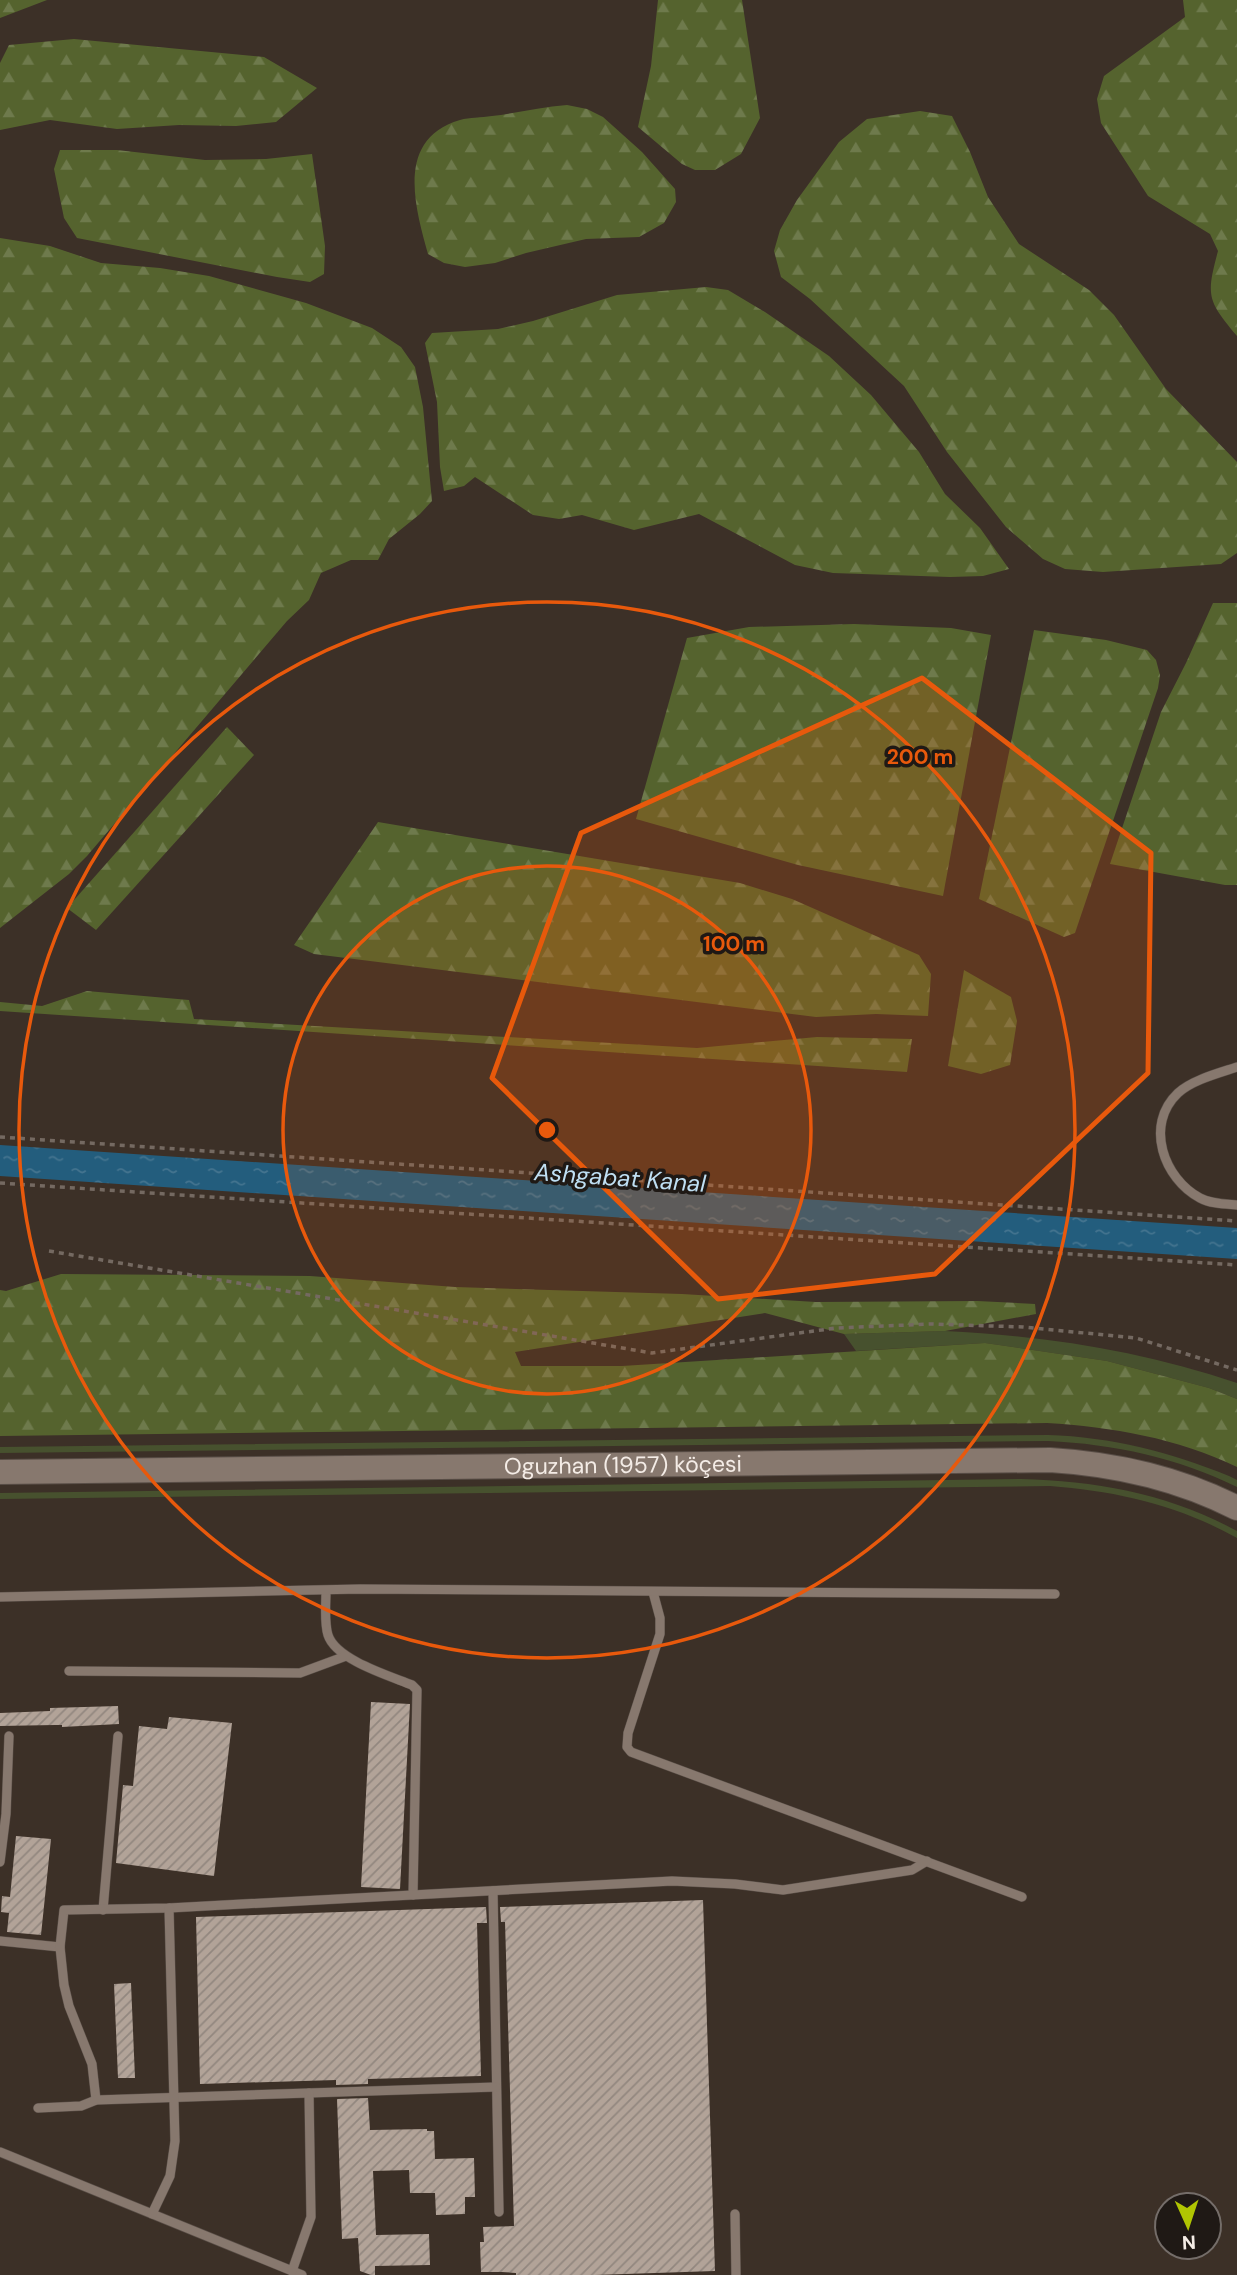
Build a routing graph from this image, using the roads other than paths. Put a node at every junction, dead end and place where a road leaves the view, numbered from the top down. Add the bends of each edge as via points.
1 (1237, 1067) edge
2 (1237, 1205) edge
3 (0, 1472) edge
4 (1237, 1508) edge
5 (326, 1591) junction
6 (653, 1592) junction
7 (1055, 1594) dead end
8 (0, 1597) edge
9 (346, 1656) junction
10 (69, 1671) dead end
11 (118, 1735) dead end
12 (9, 1736) dead end
13 (927, 1861) junction
14 (0, 1862) edge
15 (492, 1891) junction
16 (413, 1895) junction
17 (1022, 1897) dead end
18 (169, 1909) junction
19 (103, 1910) junction
20 (0, 1941) edge
21 (60, 1947) junction
22 (496, 2087) junction
23 (309, 2093) junction
24 (174, 2097) junction
25 (96, 2100) junction
26 (38, 2108) dead end
27 (0, 2152) edge
28 (499, 2213) dead end
29 (152, 2214) junction
30 (735, 2214) dead end
31 (292, 2271) junction
32 (302, 2275) edge
33 (736, 2275) edge

1 - 2 lane via 1178,1093 1168,1106 1160,1143 1164,1160 1187,1190 1203,1200
3 - 4 main road, Oguzhan (1957) köçesi via 1050,1460 1101,1464 1151,1475
5 - 6 lane
5 - 8 lane
5 - 9 lane via 328,1634
6 - 7 lane
6 - 13 lane via 660,1634 628,1733 631,1752
9 - 10 lane via 300,1673
9 - 16 lane via 417,1690
11 - 19 lane
12 - 14 lane
13 - 15 lane via 912,1870 783,1890 672,1881
13 - 17 lane
15 - 16 lane
15 - 22 lane
16 - 18 lane
18 - 19 lane
18 - 24 lane
19 - 21 lane via 64,1910
20 - 21 lane
21 - 25 lane via 69,2006 92,2064
22 - 23 lane
22 - 28 lane
23 - 24 lane
23 - 31 lane via 311,2217
24 - 25 lane
24 - 29 lane via 174,2162
25 - 26 lane via 81,2106
27 - 29 lane
29 - 31 lane
30 - 33 lane
31 - 32 lane

